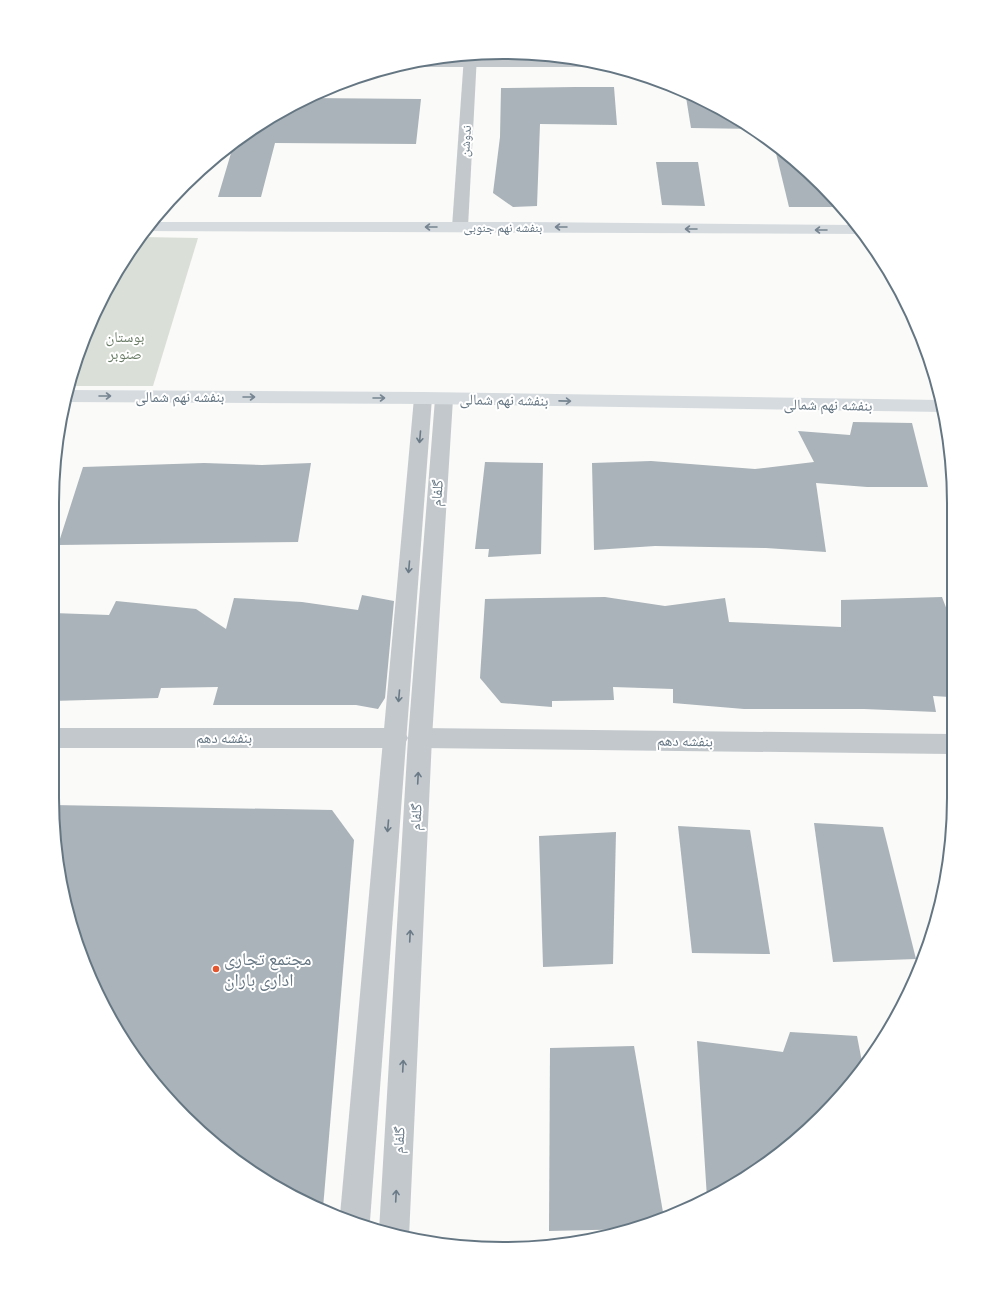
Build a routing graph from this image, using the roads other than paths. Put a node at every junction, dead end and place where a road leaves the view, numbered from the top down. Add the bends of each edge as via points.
1 (470, 60) edge
2 (487, 60) edge
3 (544, 61) edge
4 (156, 227) edge
5 (460, 227) junction
6 (853, 230) edge
7 (72, 396) edge
8 (433, 398) junction
9 (936, 406) edge
10 (59, 738) edge
11 (396, 738) junction
12 (420, 738) junction
13 (947, 744) edge
14 (355, 1216) edge
15 (394, 1228) edge

1 - 5 street, ندوشن
2 - 3 street
5 -> 4 main road, بنفشه نهم جنوبی
6 -> 5 main road, بنفشه نهم جنوبی
7 -> 8 main road, بنفشه نهم شمالی
8 -> 9 main road, بنفشه نهم شمالی
8 -> 11 street, گلفام
8 - 12 street, گلفام
10 - 11 street, بنفشه دهم
11 - 12 street, بنفشه دهم
11 -> 14 street, گلفام
12 - 13 street, بنفشه دهم
15 -> 12 street, گلفام

